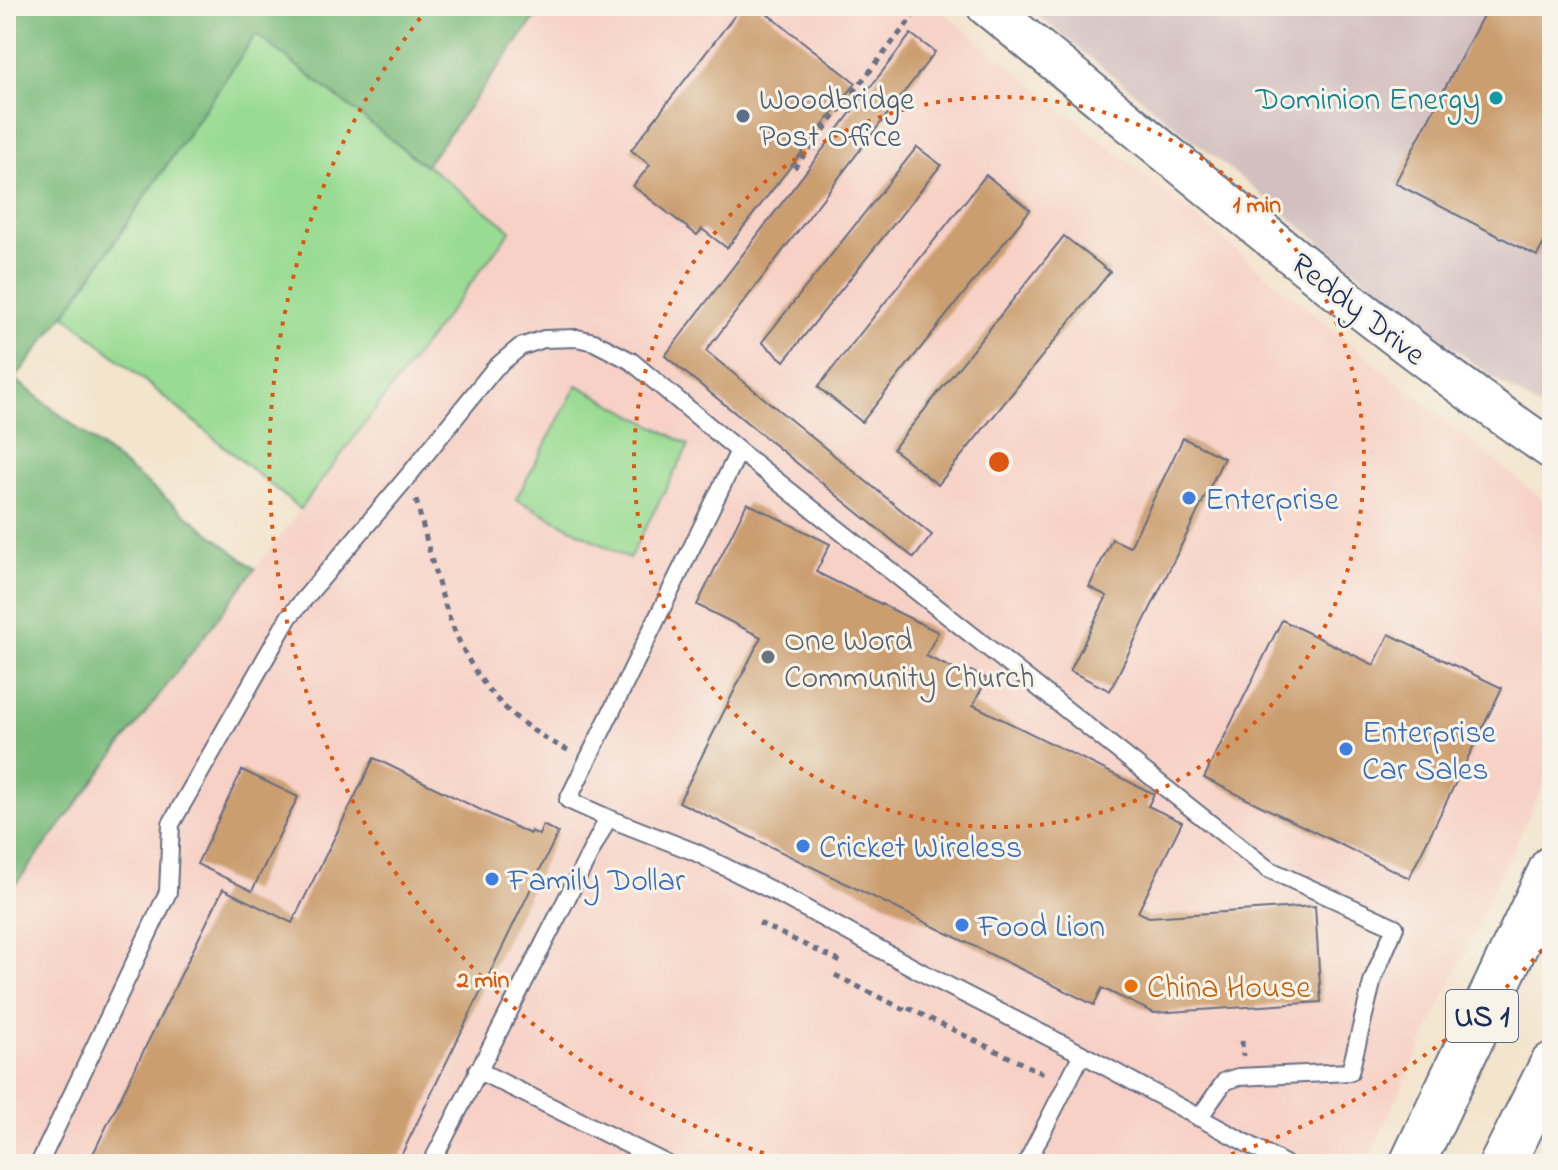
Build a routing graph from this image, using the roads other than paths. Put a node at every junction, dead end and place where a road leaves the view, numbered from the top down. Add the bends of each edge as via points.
1 (986, 6) edge
2 (1552, 450) edge
3 (739, 451) junction
4 (608, 818) junction
5 (1552, 868) edge
6 (1082, 1054) junction
7 (1552, 1065) edge
8 (477, 1070) junction
9 (1199, 1118) junction
10 (39, 1164) edge
11 (431, 1164) edge
12 (667, 1164) edge
13 (1026, 1164) edge
14 (1285, 1164) edge
15 (1412, 1164) edge
16 (1502, 1164) edge

1 - 2 street, Reddy Drive via 1361,312
3 - 4 lane via 568,800
3 - 9 lane via 1268,869 1395,927 1373,979 1350,1072 1238,1077 1225,1081
3 - 10 lane via 608,347 552,338 506,356 289,617 171,824 168,892
4 - 6 lane via 695,852
4 - 8 lane
5 - 15 main road, US 1
6 - 9 lane
6 - 13 lane
7 - 16 main road, US 1
8 - 11 lane
8 - 12 lane
9 - 14 lane

